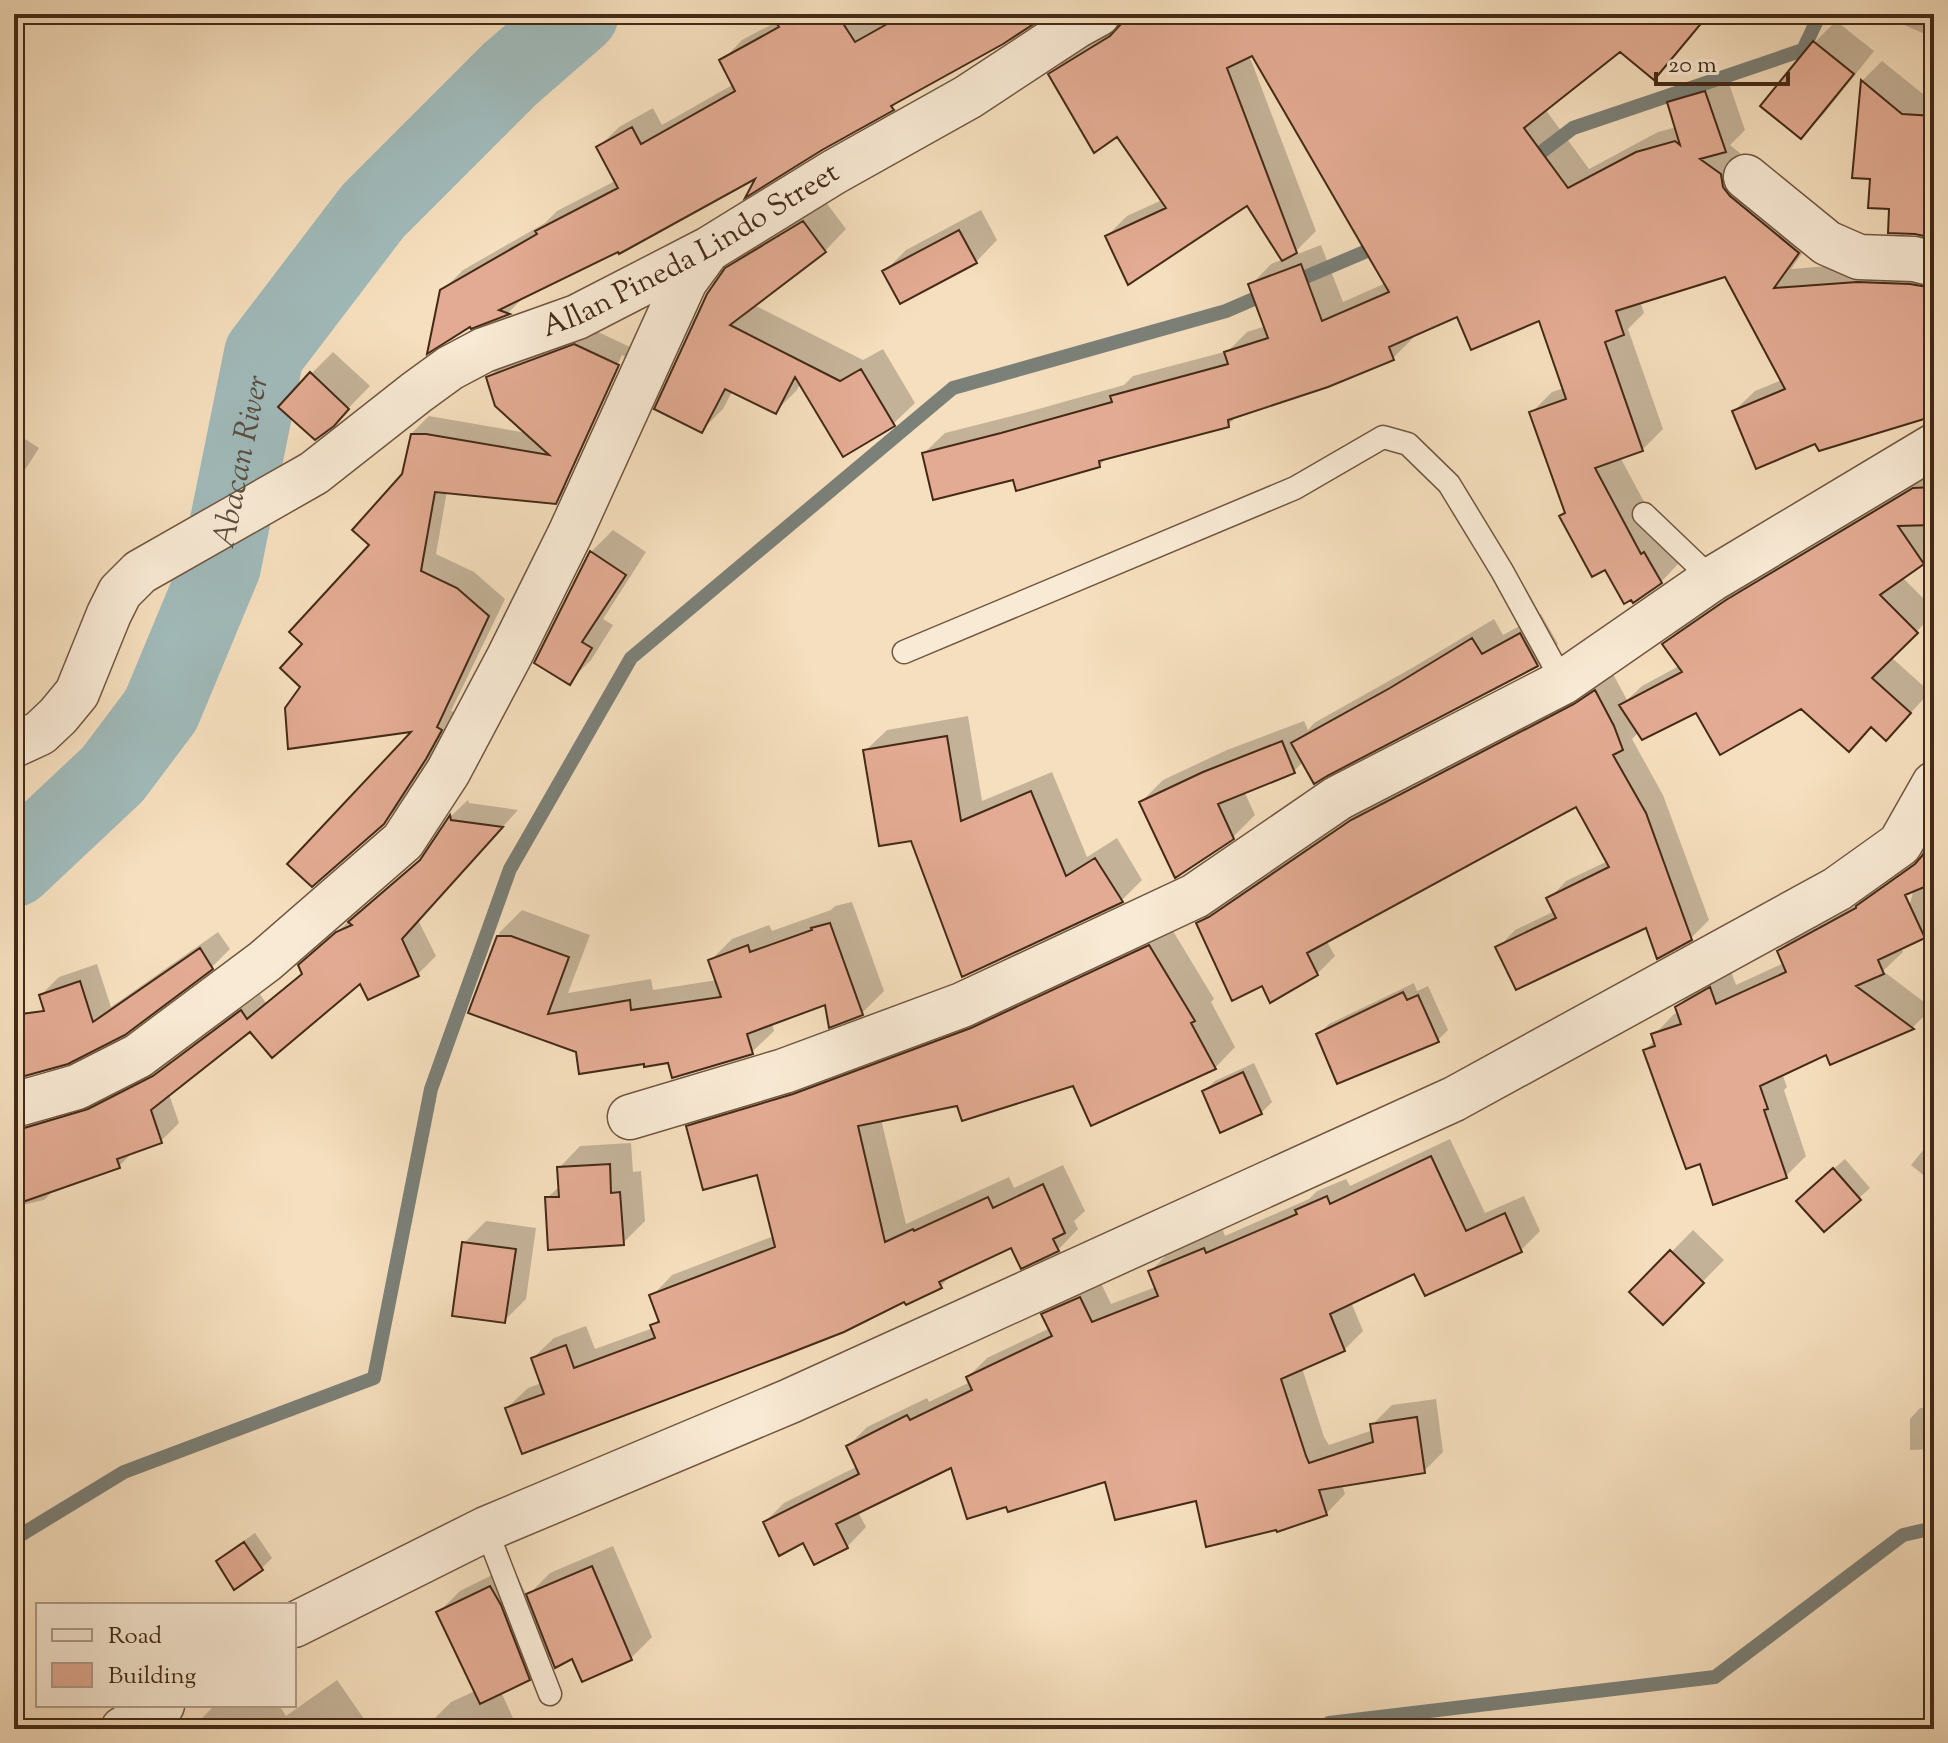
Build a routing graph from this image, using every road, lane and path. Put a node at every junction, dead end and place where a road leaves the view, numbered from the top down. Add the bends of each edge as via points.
1 (1081, 18) edge
2 (1746, 177) dead end
3 (709, 249) junction
4 (1934, 264) edge
5 (1934, 446) edge
6 (1644, 514) dead end
7 (1712, 579) junction
8 (904, 652) dead end
9 (1563, 682) junction
10 (14, 745) edge
11 (1934, 784) edge
12 (14, 1105) edge
13 (630, 1117) dead end
14 (486, 1529) junction
15 (296, 1624) edge
16 (550, 1694) dead end
17 (159, 1707) edge
18 (123, 1729) edge

1 - 3 street, Allan Pineda Lindo Street via 968,97
2 - 4 street via 1827,243 1859,257
3 - 10 street, Allan Pineda Lindo Street via 577,317 484,350 450,368 326,464 140,572 120,592 77,693 40,733
3 - 12 street via 685,281 509,657 448,772 403,841 265,961 138,1056 77,1087
5 - 7 street
6 - 7 lane
7 - 9 street
8 - 9 lane via 1295,488 1383,437 1408,444 1449,484
9 - 13 street via 1338,798 1195,896 975,999 784,1071
11 - 14 street via 1900,844 1837,889 1454,1099 790,1401
14 - 15 street
14 - 16 lane
17 - 18 street

